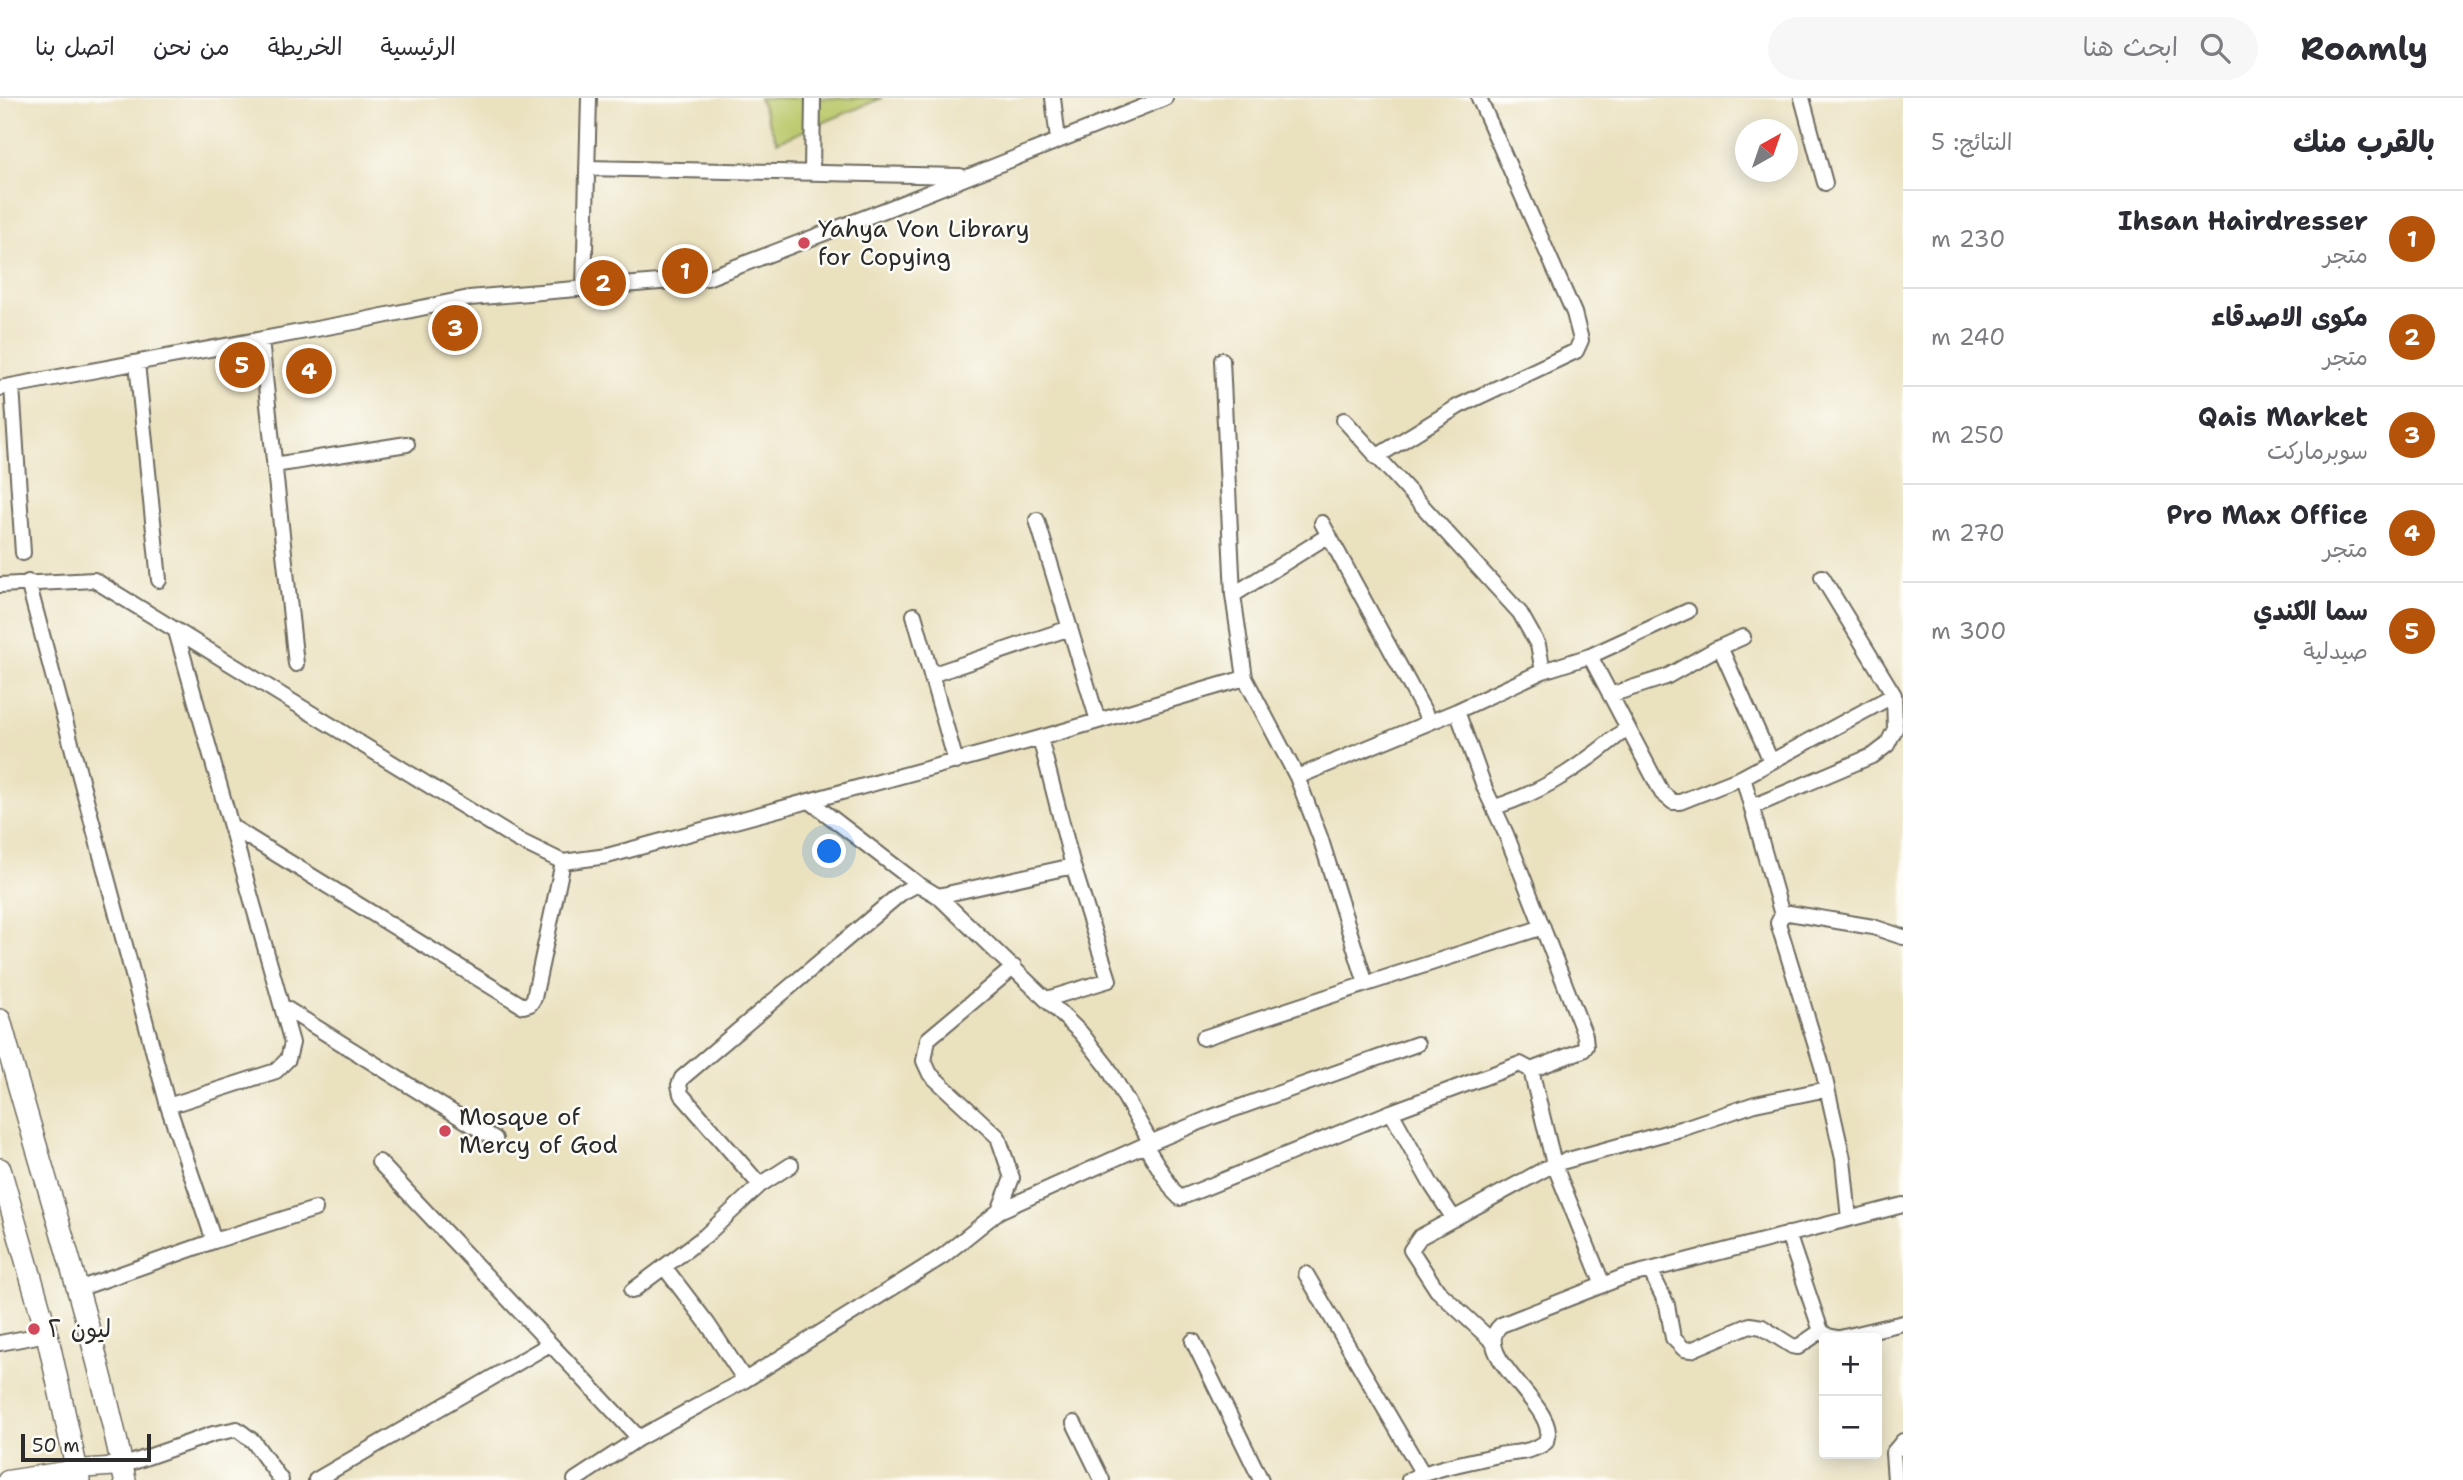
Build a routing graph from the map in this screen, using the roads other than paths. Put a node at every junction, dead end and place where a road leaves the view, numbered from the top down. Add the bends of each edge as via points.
1 (589, 98) edge
2 (813, 98) edge
3 (1053, 98) edge
4 (1165, 98) edge
5 (1479, 98) edge
6 (1802, 98) edge
7 (1058, 140) junction
8 (587, 168) junction
9 (812, 172) junction
10 (968, 177) junction
11 (1825, 183) dead end
12 (584, 290) junction
13 (261, 340) junction
14 (1222, 360) dead end
15 (137, 363) junction
16 (6, 387) edge
17 (1344, 420) dead end
18 (407, 444) dead end
19 (1376, 457) junction
20 (274, 466) junction
21 (1037, 520) dead end
22 (23, 553) dead end
23 (1822, 577) dead end
24 (159, 580) dead end
25 (28, 582) junction
26 (0, 585) edge
27 (1233, 595) junction
28 (1688, 611) dead end
29 (914, 614) dead end
30 (1070, 628) junction
31 (176, 631) junction
32 (1743, 636) dead end
33 (1720, 647) junction
34 (1590, 656) junction
35 (296, 664) dead end
36 (1543, 671) junction
37 (931, 674) junction
38 (1245, 678) junction
39 (1610, 695) junction
40 (1894, 695) junction
41 (1457, 711) junction
42 (1098, 721) junction
43 (1430, 722) junction
44 (1627, 728) junction
45 (1040, 738) junction
46 (1771, 761) junction
47 (956, 762) junction
48 (1297, 777) junction
49 (1743, 777) junction
50 (811, 802) junction
51 (1495, 807) junction
52 (1752, 807) junction
53 (232, 827) junction
54 (563, 862) junction
55 (1073, 866) junction
56 (918, 884) junction
57 (938, 896) junction
58 (1782, 915) junction
59 (1543, 927) junction
60 (1903, 937) edge
61 (1014, 967) junction
62 (1366, 984) junction
63 (1047, 999) junction
64 (282, 1006) junction
65 (0, 1020) edge
66 (1203, 1038) dead end
67 (1417, 1044) dead end
68 (1531, 1070) junction
69 (1827, 1089) junction
70 (168, 1106) junction
71 (1391, 1112) junction
72 (495, 1139) dead end
73 (1148, 1144) junction
74 (379, 1162) dead end
75 (1554, 1164) junction
76 (791, 1165) dead end
77 (0, 1169) edge
78 (760, 1185) junction
79 (1903, 1205) edge
80 (315, 1209) dead end
81 (999, 1211) junction
82 (1454, 1219) junction
83 (1849, 1219) junction
84 (1788, 1234) junction
85 (214, 1241) junction
86 (665, 1268) junction
87 (1650, 1270) junction
88 (1306, 1274) dead end
89 (1603, 1285) junction
90 (78, 1289) junction
91 (632, 1292) dead end
92 (1903, 1323) edge
93 (1821, 1331) junction
94 (1824, 1333) edge
95 (1860, 1333) edge
96 (47, 1334) junction
97 (1193, 1341) dead end
98 (1493, 1342) junction
99 (0, 1343) edge
100 (550, 1344) junction
101 (745, 1380) junction
102 (1074, 1423) dead end
103 (639, 1438) junction
104 (1903, 1441) edge
105 (124, 1473) edge
106 (78, 1474) edge
107 (1416, 1477) edge
108 (7, 1480) edge
109 (281, 1480) edge
110 (316, 1480) edge
111 (575, 1480) edge
112 (1102, 1480) edge
113 (1261, 1480) edge
114 (1895, 1480) edge

1 - 8 street
2 - 9 street
3 - 7 street
4 - 7 street
5 - 19 street via 1574,313 1581,341 1576,351 1460,406
6 - 11 street
7 - 10 street
8 - 9 street
8 - 12 street
9 - 10 street
10 - 12 street via 706,278
12 - 13 street via 469,298
13 - 15 street
13 - 20 street
14 - 27 street
15 - 16 street
15 - 24 street
16 - 22 street
17 - 19 street
18 - 20 street
19 - 36 street via 1520,613 1538,645
20 - 35 street
21 - 30 street
23 - 40 street
25 - 26 street
25 - 31 street via 94,580
25 - 70 street
27 - 38 street
27 - 43 street via 1326,529
28 - 34 street
29 - 37 street
30 - 37 street
30 - 42 street
31 - 53 street
31 - 54 street via 519,840
32 - 33 street
33 - 39 street via 1666,677
33 - 46 street
34 - 36 street
34 - 39 street
36 - 41 street
37 - 47 street
38 - 42 street
38 - 48 street
39 - 44 street
40 - 46 street
40 - 52 street via 1895,729 1882,749
41 - 43 street
41 - 51 street
42 - 45 street
43 - 48 street
44 - 49 street via 1662,793 1673,802
44 - 51 street via 1548,786
45 - 47 street
45 - 55 street
46 - 49 street
47 - 50 street
48 - 62 street
49 - 52 street
50 - 54 street via 607,856
50 - 56 street
51 - 59 street
52 - 58 street
53 - 54 street via 523,1006 534,998
53 - 64 street
55 - 57 street
55 - 63 street via 1109,980
56 - 57 street
56 - 78 street via 901,893 682,1078 681,1094
57 - 61 street
58 - 60 street via 1831,919
58 - 69 street via 1778,923
59 - 62 street
59 - 68 street via 1586,1046
61 - 63 street
61 - 81 street via 928,1039 924,1061 930,1074 998,1137 1012,1178
62 - 66 street
63 - 73 street via 1107,1066
64 - 70 street via 292,1044 283,1066
64 - 72 street
65 - 90 main road
67 - 73 street
68 - 71 street via 1520,1064
68 - 75 street
69 - 75 street via 1755,1104
69 - 83 street via 1843,1159
70 - 85 street
71 - 73 street via 1180,1198
71 - 82 street
73 - 81 street
74 - 100 street
75 - 82 street
75 - 89 street
76 - 78 street
77 - 96 main road
78 - 86 street
79 - 83 street
80 - 85 street
81 - 101 street via 943,1256
82 - 98 street via 1420,1237 1411,1250 1437,1290
83 - 84 street
84 - 87 street
84 - 93 street
85 - 90 street
86 - 91 street
86 - 101 street
87 - 89 street
87 - 93 street via 1667,1305 1673,1338 1684,1349 1750,1325 1798,1347
88 - 107 street
89 - 98 street via 1501,1325 1494,1331
90 - 105 main road
92 - 95 street
93 - 94 street
96 - 99 street
96 - 106 main road
97 - 113 street
98 - 107 street via 1495,1352 1545,1423 1546,1442 1534,1450
100 - 103 street
100 - 110 street
101 - 103 street
102 - 112 street
103 - 111 street
104 - 114 street via 1893,1453
105 - 106 street
105 - 109 street via 214,1434 237,1429 253,1441
106 - 108 street

